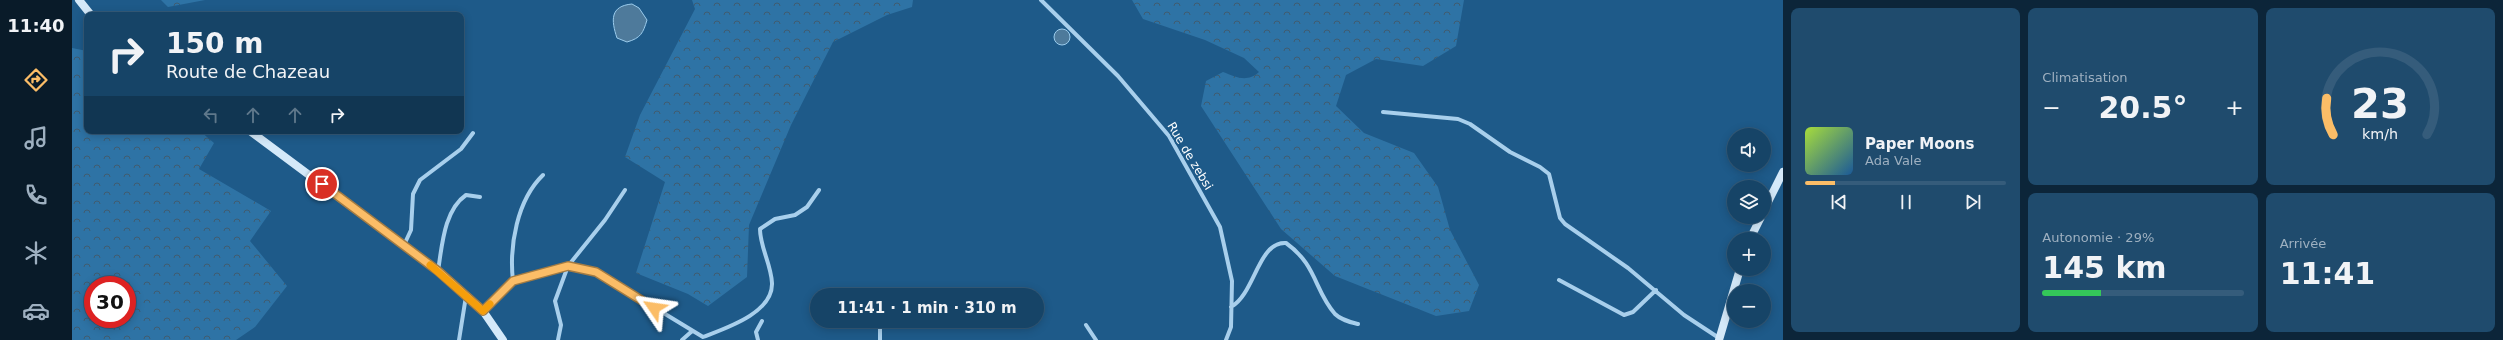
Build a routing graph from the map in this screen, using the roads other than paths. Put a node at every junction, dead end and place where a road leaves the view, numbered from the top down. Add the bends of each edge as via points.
1 (79, 0) edge
2 (1041, 0) edge
3 (89, 12) edge
4 (1383, 112) dead end
5 (473, 133) dead end
6 (254, 134) edge
7 (1783, 172) edge
8 (543, 175) dead end
9 (626, 190) dead end
10 (819, 190) dead end
11 (1771, 196) edge
12 (480, 197) dead end
13 (404, 245) junction
14 (568, 266) junction
15 (438, 271) junction
16 (1738, 276) edge
17 (1559, 280) dead end
18 (513, 281) junction
19 (1656, 290) junction
20 (466, 296) junction
21 (1231, 307) junction
22 (483, 311) junction
23 (762, 321) dead end
24 (1086, 324) dead end
25 (1358, 324) dead end
26 (880, 328) edge
27 (691, 332) junction
28 (1719, 339) edge
29 (459, 340) edge
30 (503, 340) edge
31 (558, 340) edge
32 (682, 340) edge
33 (758, 340) edge
34 (880, 340) edge
35 (1096, 340) edge
36 (1226, 340) edge

1 - 3 main road
2 - 21 street, Rue de zebsi via 1118,76 1169,136 1220,227 1232,281
4 - 19 street via 1458,119 1470,124 1510,152 1540,167 1549,174 1560,218 1565,224 1604,249
5 - 13 street via 461,149 420,180 414,194 411,230
6 - 13 main road
7 - 11 main road
8 - 18 street via 526,197 510,259
9 - 14 street
10 - 27 street via 807,207 796,215 775,219 760,229 760,240 772,284 765,302 748,318 722,330 704,337
12 - 15 street via 466,195 453,209 442,242
13 - 15 main road
14 - 18 street
14 - 27 street via 596,272
14 - 31 street via 555,300 561,325
15 - 20 main road
16 - 28 main road
17 - 19 street via 1624,314 1633,312
18 - 22 street
19 - 28 street via 1684,315
20 - 22 main road
20 - 29 street
21 - 25 street via 1242,300 1267,252 1274,245 1286,243 1298,251 1309,266 1336,315
21 - 36 street, Rue de zebsi via 1231,327
22 - 30 main road
23 - 33 street via 756,332
24 - 35 street
26 - 34 street
27 - 32 street

